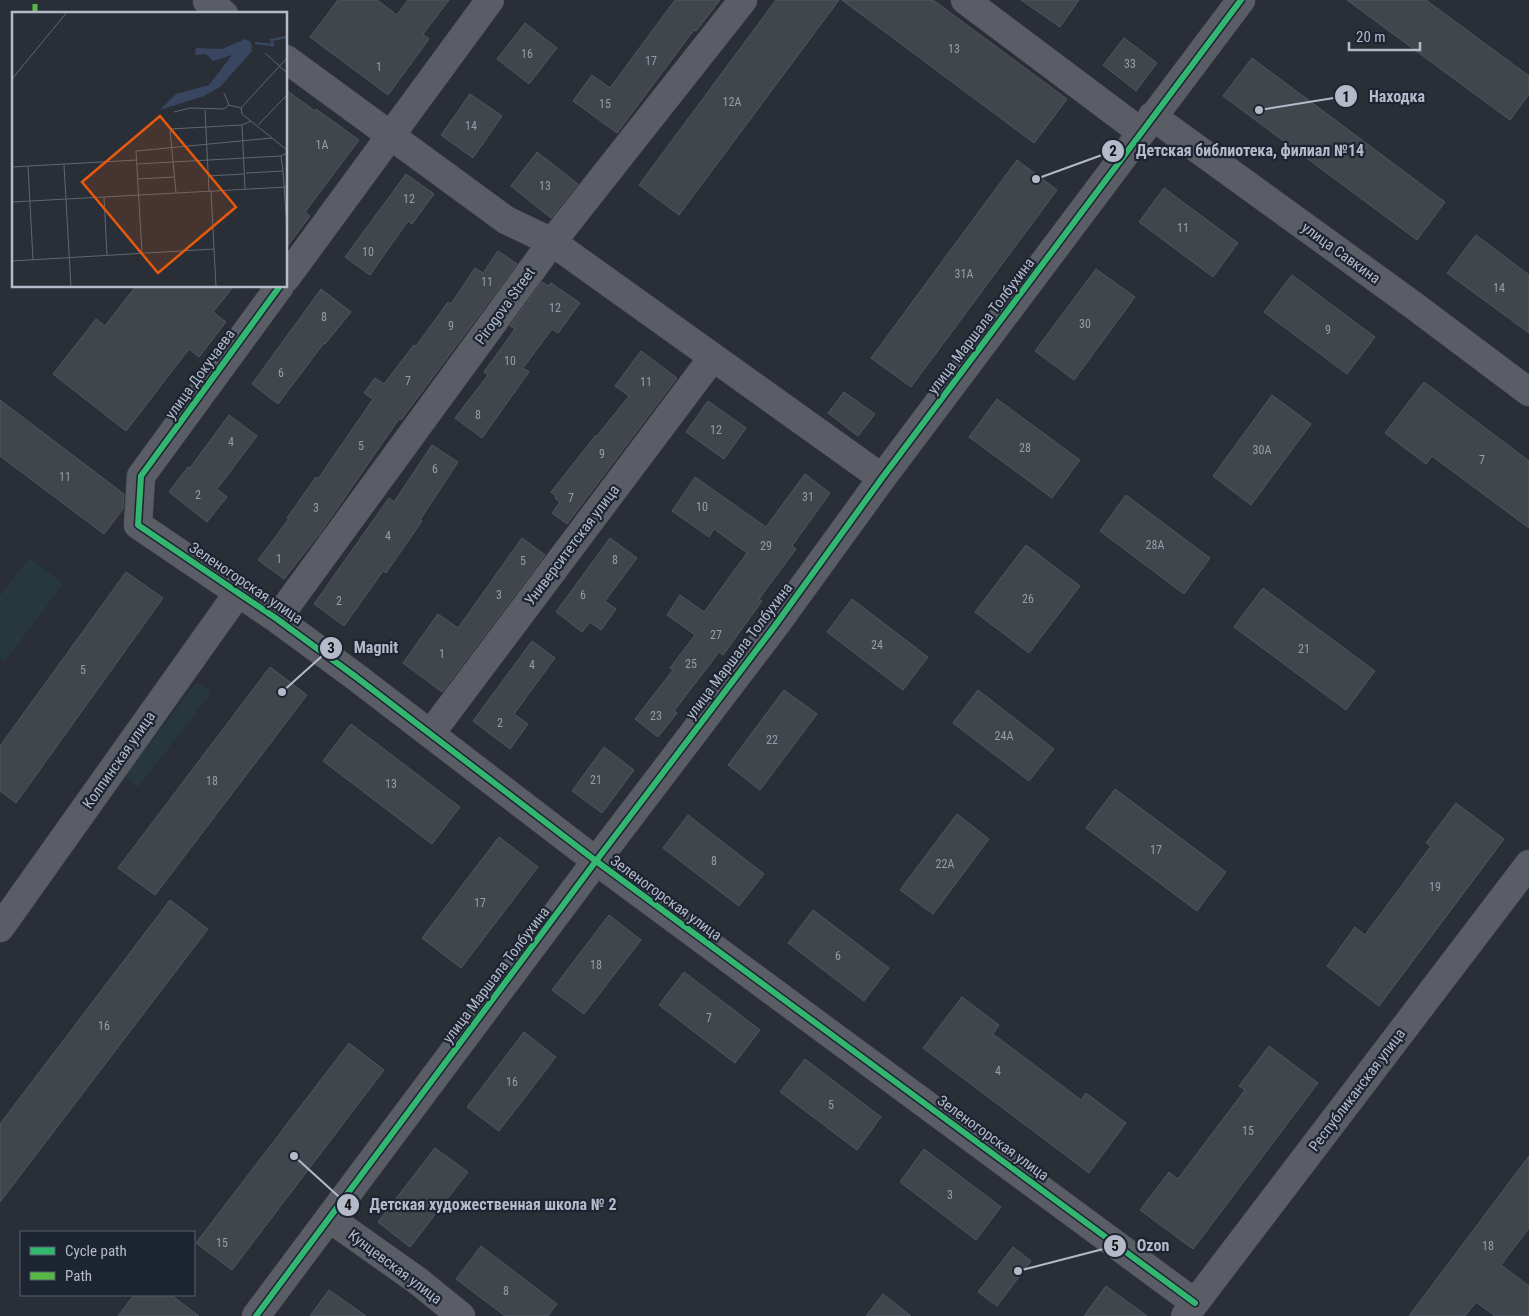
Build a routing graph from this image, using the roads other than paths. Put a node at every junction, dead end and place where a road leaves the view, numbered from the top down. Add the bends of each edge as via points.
1 (490, 0) edge
2 (743, 0) edge
3 (1240, 0) edge
4 (982, 5) edge
5 (288, 60) edge
6 (1146, 124) junction
7 (390, 136) junction
8 (552, 242) junction
9 (288, 275) edge
10 (279, 288) edge
11 (713, 358) junction
12 (1529, 392) edge
13 (141, 476) joint
14 (882, 478) junction
15 (238, 593) junction
16 (277, 619) junction
17 (431, 734) junction
18 (596, 862) junction
19 (1529, 864) edge
20 (0, 928) edge
21 (329, 1218) junction
22 (1190, 1309) edge
23 (256, 1316) edge
24 (461, 1316) edge

1 - 7 street
2 - 8 street, Pirogova Street
3 - 6 street, улица Маршала Толбухина
4 - 6 street, улица Савкина
5 - 7 street
6 - 12 street, улица Савкина via 1418,309
6 - 14 street, улица Маршала Толбухина
7 - 8 street via 506,220
7 - 9 street
8 - 11 street
8 - 16 street, Pirogova Street
10 - 13 street, улица Докучаева
11 - 14 street
11 - 17 street, Университетская улица
13 - 15 street, Зеленогорская улица via 138,525
14 - 18 street, улица Маршала Толбухина
15 - 16 street, Зеленогорская улица
15 - 20 street, Колпинская улица
16 - 17 street, Зеленогорская улица
17 - 18 street, Зеленогорская улица
18 - 21 street, улица Маршала Толбухина
18 - 22 street, Зеленогорская улица
19 - 22 street, Республиканская улица
21 - 23 street, улица Маршала Толбухина
21 - 24 street, Кунцевская улица

